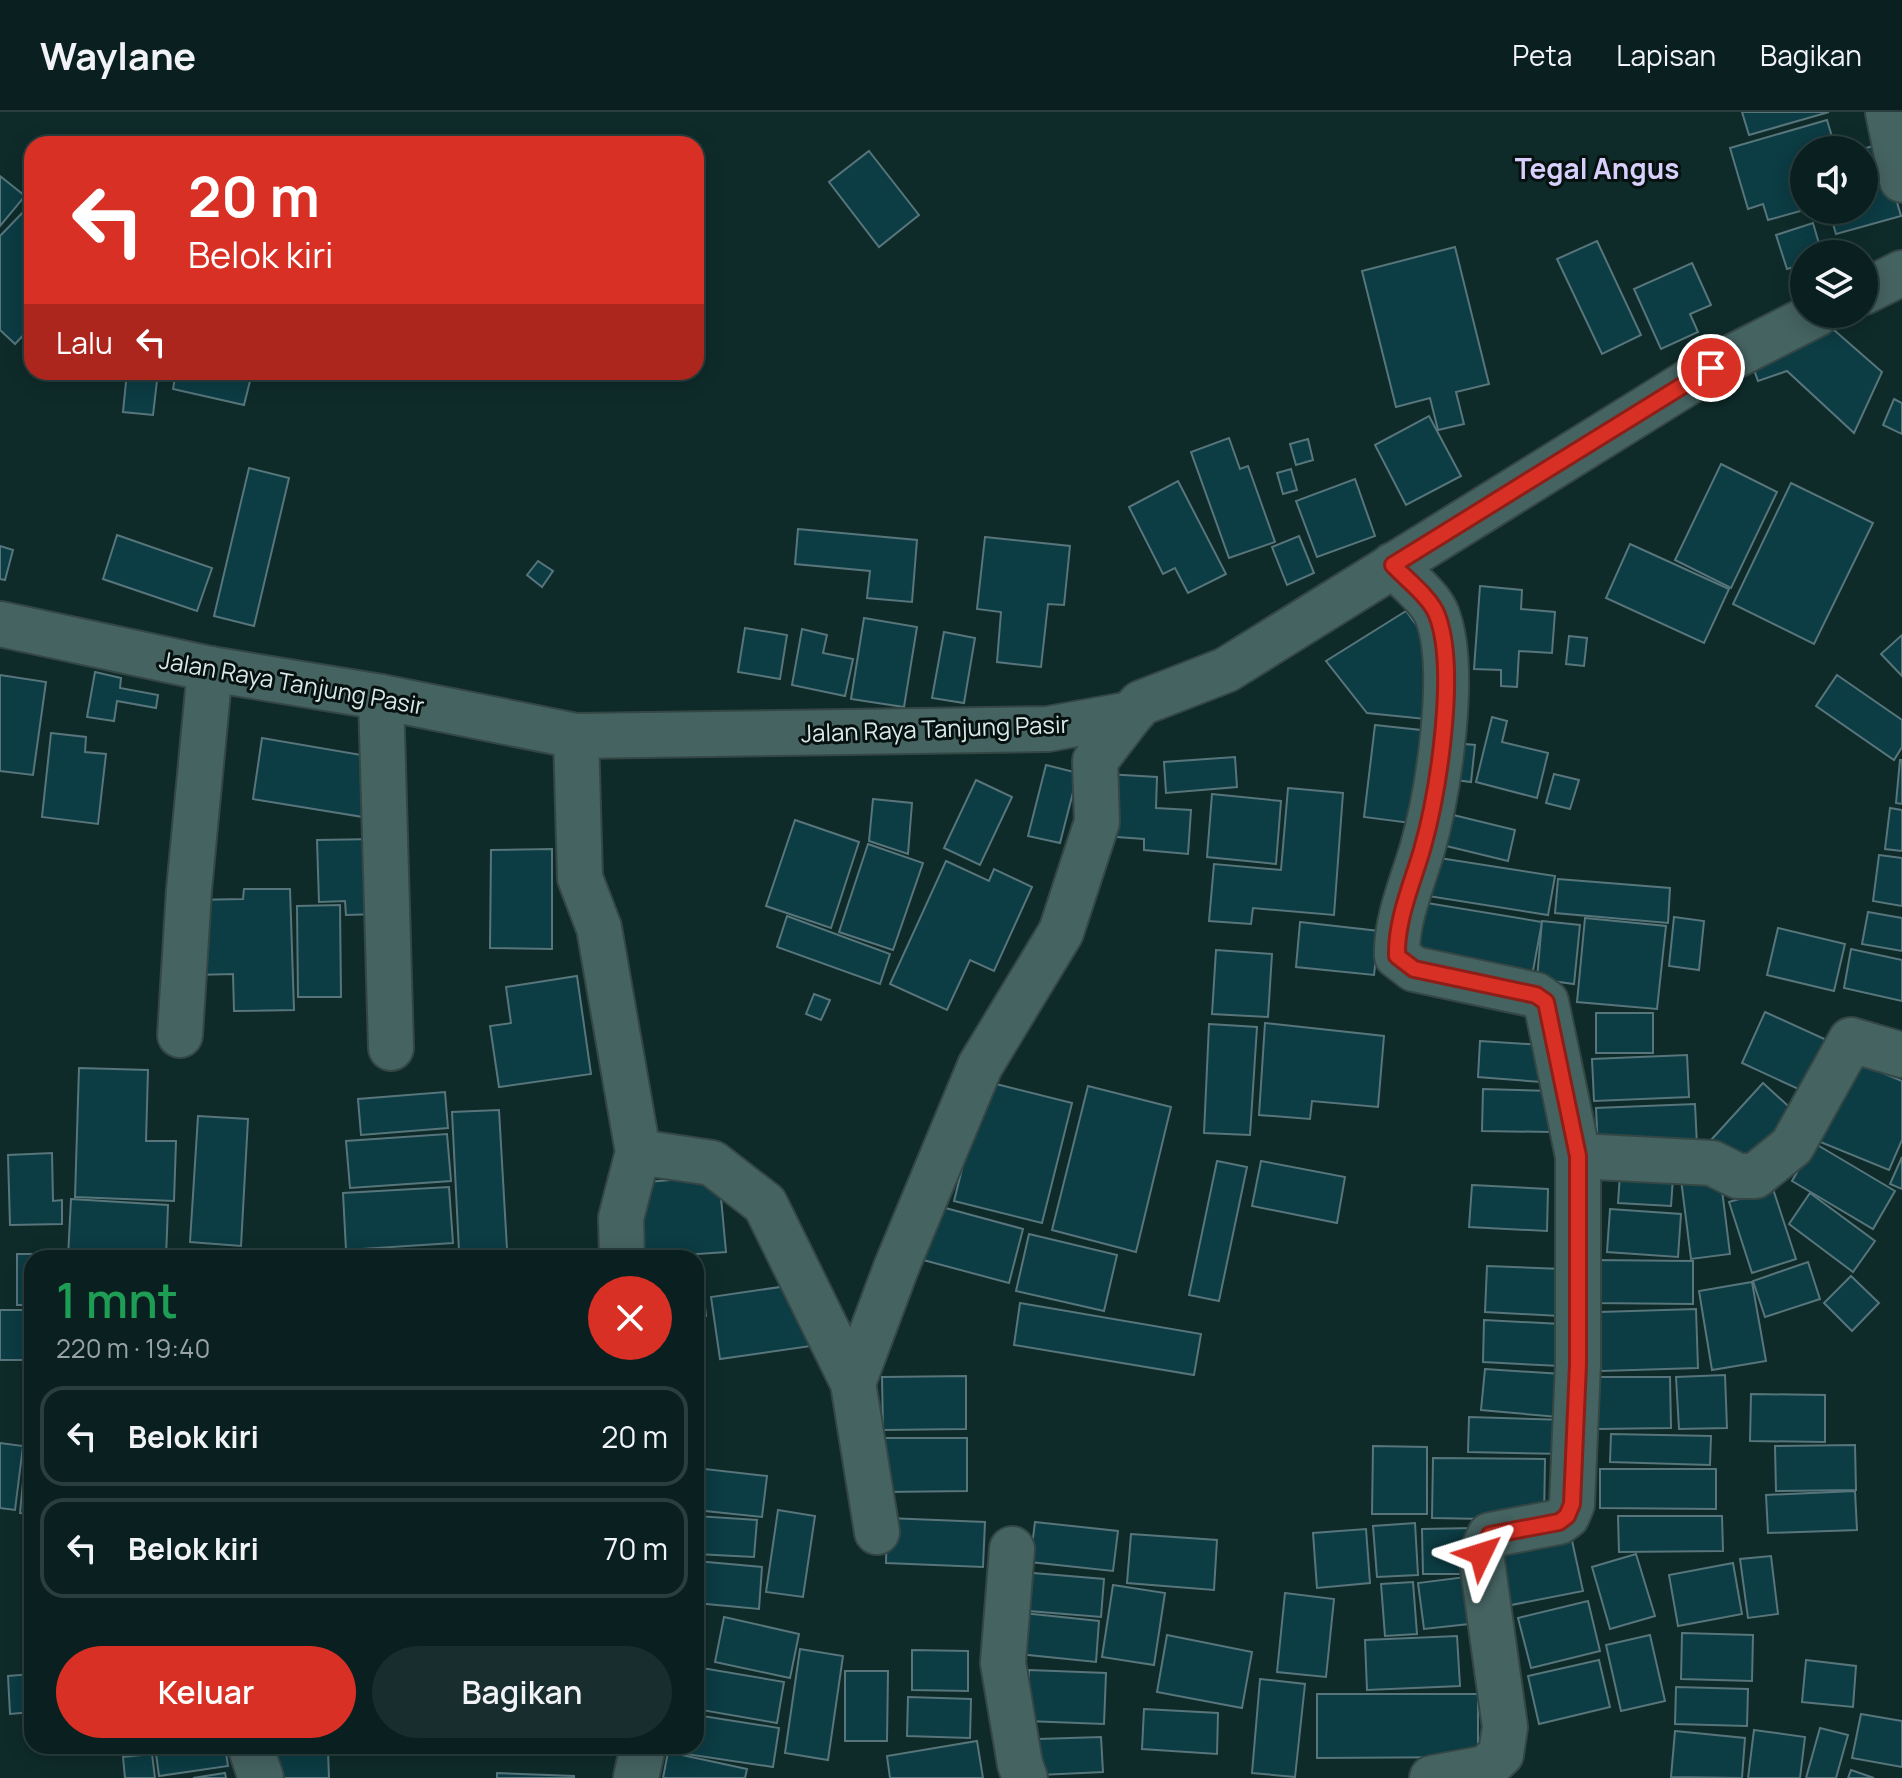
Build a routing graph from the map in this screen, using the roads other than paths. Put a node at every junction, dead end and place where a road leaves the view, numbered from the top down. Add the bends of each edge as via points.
1 (1888, 112) edge
2 (1902, 180) edge
3 (1902, 273) edge
4 (1878, 285) edge
5 (1790, 328) edge
6 (1393, 565) junction
7 (0, 624) edge
8 (210, 669) junction
9 (381, 697) junction
10 (1131, 714) junction
11 (576, 736) junction
12 (180, 1035) dead end
13 (391, 1048) dead end
14 (1902, 1055) edge
15 (638, 1152) junction
16 (1578, 1156) junction
17 (622, 1250) edge
18 (853, 1383) junction
19 (877, 1532) dead end
20 (1012, 1549) dead end
21 (253, 1754) edge
22 (641, 1754) edge
23 (261, 1778) edge
24 (636, 1778) edge
25 (1025, 1778) edge
26 (1432, 1778) edge

1 - 2 street
3 - 4 street
5 - 6 street, Jalan Raya Tanjung Pasir via 1711,368
6 - 10 street, Jalan Raya Tanjung Pasir via 1226,670 1141,703
6 - 16 street via 1437,613 1447,667 1447,710 1427,827 1398,929 1397,956 1414,969 1536,995 1546,1002
7 - 8 street, Jalan Raya Tanjung Pasir
8 - 9 street, Jalan Raya Tanjung Pasir
8 - 12 street
9 - 11 street, Jalan Raya Tanjung Pasir
9 - 13 street
10 - 11 street, Jalan Raya Tanjung Pasir via 1048,729
10 - 18 street via 1095,761 1097,822 1061,932 980,1066
11 - 15 street via 580,878 599,928
14 - 16 street via 1851,1040 1792,1146 1755,1176 1738,1176 1712,1163
15 - 17 street via 621,1218
15 - 18 street via 712,1163 765,1204
16 - 26 street via 1572,1504 1559,1522 1490,1535 1483,1544 1505,1727 1501,1754 1486,1768
18 - 19 street
20 - 25 street via 1003,1663
21 - 23 street
22 - 24 street

